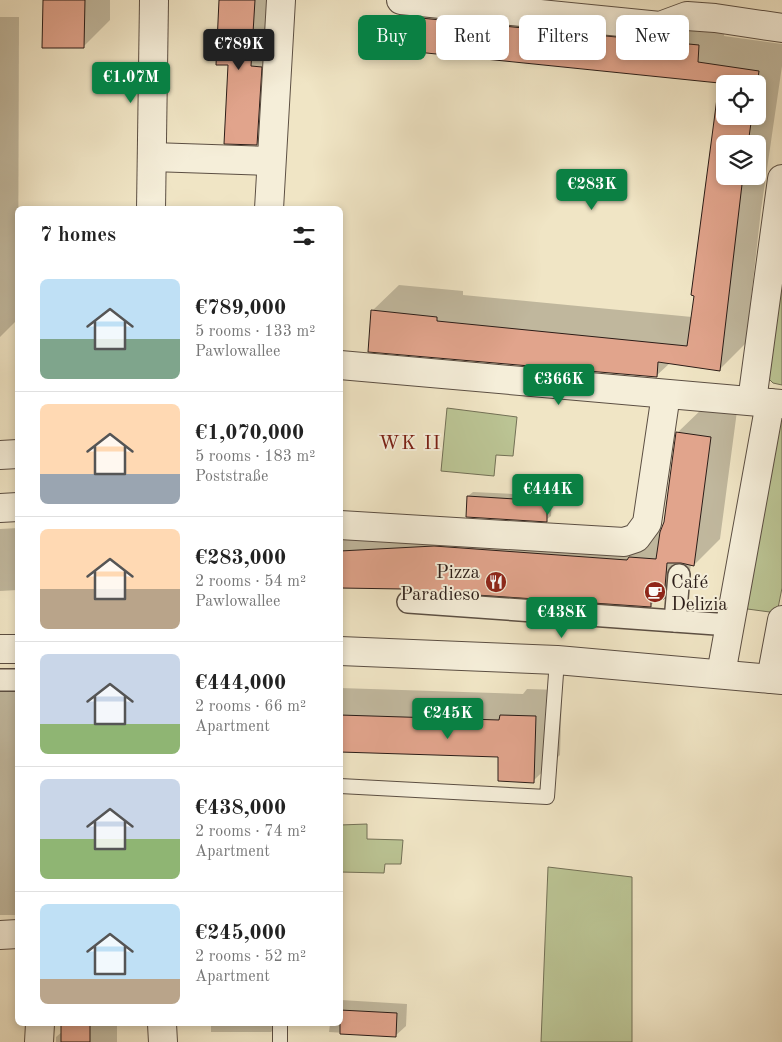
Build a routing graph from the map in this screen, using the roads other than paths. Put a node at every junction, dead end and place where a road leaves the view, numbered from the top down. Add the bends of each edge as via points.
1 (154, 0) edge
2 (281, 0) edge
3 (401, 0) edge
4 (717, 9) edge
5 (782, 28) edge
6 (152, 157) junction
7 (271, 162) junction
8 (782, 179) edge
9 (151, 206) edge
10 (269, 206) edge
11 (343, 365) edge
12 (666, 394) junction
13 (768, 402) edge
14 (0, 454) edge
15 (15, 454) edge
16 (15, 507) edge
17 (0, 508) edge
18 (343, 525) edge
19 (679, 575) dead end
20 (408, 602) dead end
21 (782, 620) edge
22 (675, 621) junction
23 (730, 624) junction
24 (0, 649) edge
25 (15, 649) edge
26 (343, 652) edge
27 (557, 660) junction
28 (721, 674) junction
29 (777, 679) edge
30 (0, 680) edge
31 (15, 680) edge
32 (343, 786) edge
33 (0, 934) edge
34 (15, 934) edge
35 (40, 1026) edge
36 (162, 1026) edge
37 (280, 1026) edge
38 (39, 1042) edge
39 (163, 1042) edge
40 (280, 1042) edge

1 - 6 street
2 - 7 street
3 - 4 street via 660,26
4 - 5 street
6 - 7 street
6 - 9 street
7 - 10 street
8 - 13 street
11 - 12 street
12 - 13 street
12 - 18 street via 647,523 636,538 624,542
13 - 23 street
14 - 15 street
16 - 17 street
19 - 22 street
20 - 22 street
21 - 29 street
22 - 23 street
23 - 28 street
24 - 25 street
26 - 27 street
27 - 28 street
27 - 32 lane via 547,797
28 - 29 street
30 - 31 street
33 - 34 street
35 - 38 street
36 - 39 street
37 - 40 lane

